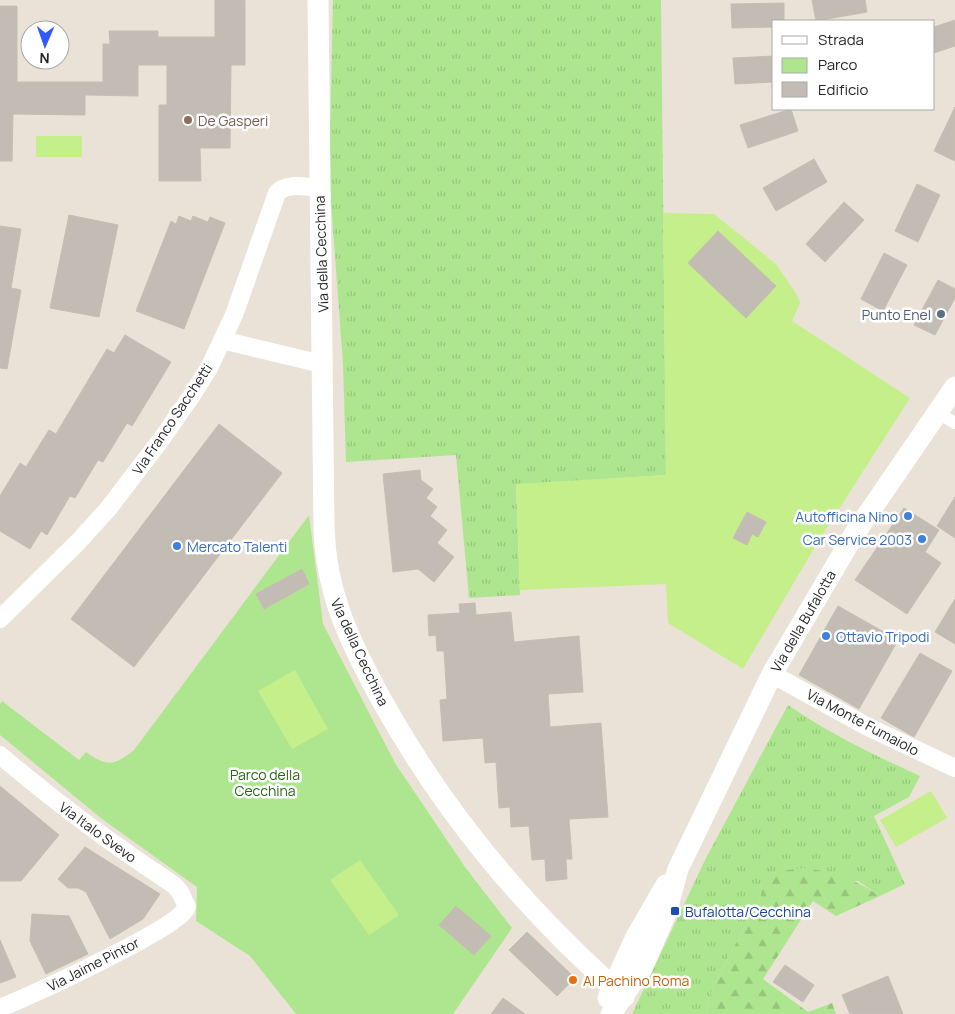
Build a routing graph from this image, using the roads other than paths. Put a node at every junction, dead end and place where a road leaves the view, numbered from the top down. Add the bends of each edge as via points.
1 (318, 0) edge
2 (319, 188) junction
3 (222, 340) junction
4 (322, 364) junction
5 (955, 387) edge
6 (946, 418) edge
7 (0, 619) edge
8 (772, 674) junction
9 (0, 755) edge
10 (955, 768) edge
11 (184, 914) joint
12 (618, 992) junction
13 (0, 1008) edge
14 (602, 1014) edge
15 (610, 1014) edge

1 - 2 street, Via della Cecchina
2 - 3 street, Via Franco Sacchetti via 286,187 277,193
2 - 4 street, Via della Cecchina
3 - 4 street
3 - 7 street, Via Franco Sacchetti via 163,438 117,498 79,541
4 - 12 street, Via della Cecchina via 325,548 332,592 353,645 407,743 463,826 531,908
5 - 6 street, Via della Bufalotta
6 - 8 street, Via della Bufalotta via 855,533
8 - 10 street, Via Monte Fumaiolo via 866,726
8 - 12 street, Via della Bufalotta via 678,869 671,897 639,974
9 - 11 street, Via Italo Svevo via 127,854 174,885 186,903
11 - 13 street, Via Jaime Pintor via 100,962
12 - 14 street, Via della Bufalotta
12 - 15 street, Via della Bufalotta

